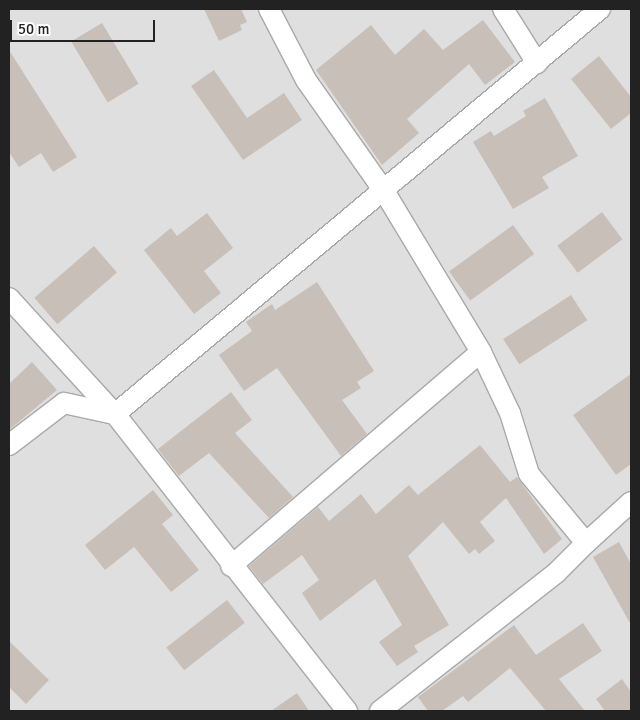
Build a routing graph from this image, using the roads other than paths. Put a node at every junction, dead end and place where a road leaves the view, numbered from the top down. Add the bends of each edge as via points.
1 (269, 9) edge
2 (503, 9) edge
3 (600, 9) edge
4 (537, 63) junction
5 (384, 191) junction
6 (9, 298) edge
7 (481, 352) junction
8 (114, 414) junction
9 (9, 444) edge
10 (631, 502) edge
11 (586, 542) junction
12 (231, 566) junction
13 (347, 711) edge
14 (380, 711) edge

1 - 5 street via 306,80
2 - 4 street
3 - 4 street
4 - 5 street
5 - 7 street
5 - 8 street via 144,385
6 - 8 street
7 - 11 street via 510,413 529,474
7 - 12 street
8 - 9 street via 64,403
8 - 12 street
10 - 11 street
11 - 14 street via 556,573
12 - 13 street

